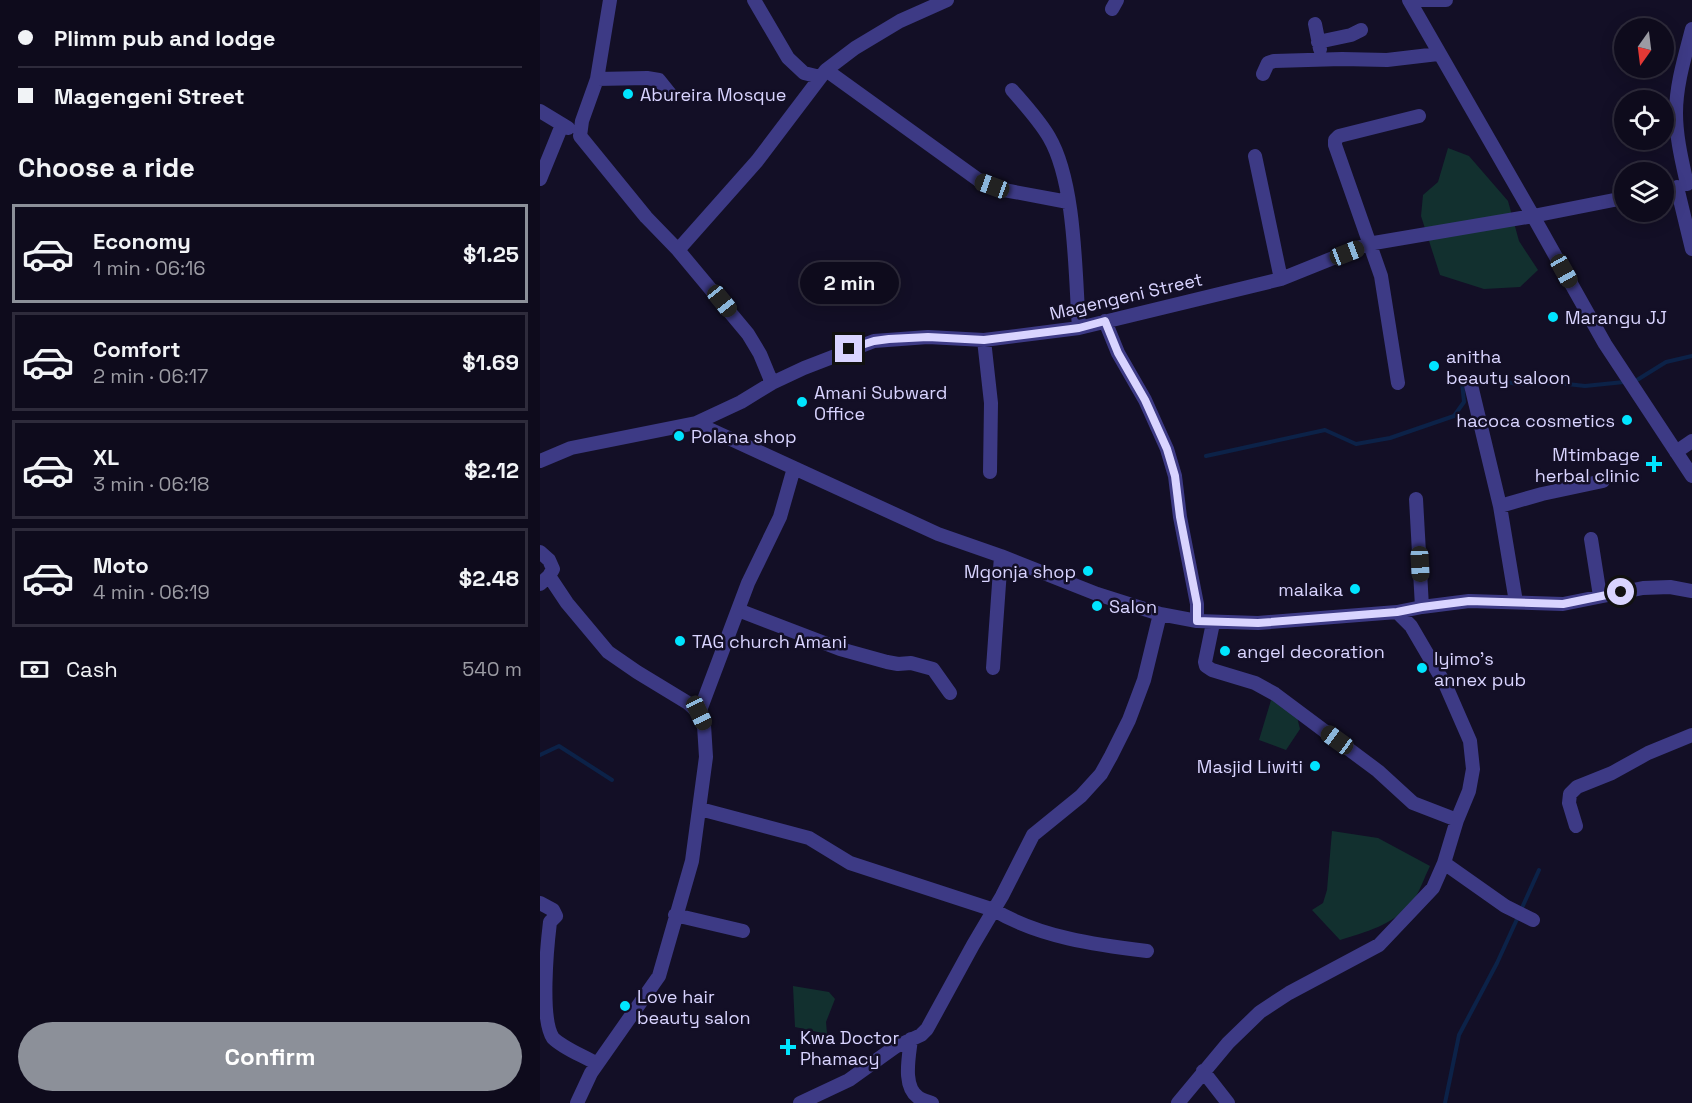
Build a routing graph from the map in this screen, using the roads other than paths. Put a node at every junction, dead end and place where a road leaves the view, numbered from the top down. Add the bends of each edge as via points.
1 (609, 0) edge
2 (754, 0) edge
3 (947, 0) edge
4 (1409, 0) edge
5 (1422, 0) edge
6 (1446, 0) edge
7 (1315, 24) dead end
8 (1692, 29) edge
9 (1361, 30) dead end
10 (1318, 42) junction
11 (1438, 54) junction
12 (1322, 60) junction
13 (823, 73) junction
14 (1263, 74) dead end
15 (597, 79) junction
16 (1012, 90) dead end
17 (671, 95) dead end
18 (540, 111) edge
19 (1419, 116) dead end
20 (562, 124) junction
21 (580, 136) junction
22 (1256, 156) dead end
23 (540, 179) edge
24 (1680, 186) edge
25 (1614, 200) edge
26 (1068, 202) junction
27 (1533, 216) junction
28 (1368, 244) junction
29 (1692, 249) edge
30 (678, 250) junction
31 (1281, 279) junction
32 (1105, 321) junction
33 (1079, 328) junction
34 (984, 340) junction
35 (772, 383) junction
36 (1398, 383) dead end
37 (1471, 385) dead end
38 (696, 423) junction
39 (1692, 441) edge
40 (1676, 452) junction
41 (540, 461) edge
42 (794, 468) junction
43 (990, 472) dead end
44 (1692, 477) edge
45 (1603, 481) dead end
46 (1416, 499) dead end
47 (1500, 506) junction
48 (1591, 539) dead end
49 (540, 552) edge
50 (1001, 556) junction
51 (545, 580) edge
52 (1692, 591) edge
53 (1600, 596) junction
54 (1516, 602) junction
55 (1422, 607) junction
56 (738, 610) junction
57 (1397, 612) junction
58 (1160, 614) junction
59 (1197, 621) junction
60 (1213, 622) junction
61 (993, 668) dead end
62 (950, 693) dead end
63 (699, 713) junction
64 (1692, 735) edge
65 (700, 809) junction
66 (1457, 820) junction
67 (1576, 826) dead end
68 (1444, 863) junction
69 (540, 903) edge
70 (994, 910) junction
71 (675, 915) junction
72 (1533, 920) dead end
73 (743, 932) dead end
74 (1147, 951) dead end
75 (911, 1039) junction
76 (597, 1064) junction
77 (1203, 1071) junction
78 (577, 1103) edge
79 (800, 1103) edge
80 (932, 1103) edge
81 (1178, 1103) edge
82 (1228, 1103) edge

1 - 15 street
2 - 13 street via 788,58 804,73
3 - 13 street via 890,26
4 - 11 street
5 - 6 street
7 - 10 street
8 - 24 street via 1676,114
9 - 10 street
10 - 12 street
11 - 12 street via 1387,60
11 - 27 street
12 - 14 street via 1274,61 1268,63
13 - 26 street via 980,182
13 - 30 street via 757,161
15 - 17 street via 659,80
15 - 21 street
16 - 26 street via 1050,138 1061,166
18 - 20 street
19 - 28 street via 1335,140
20 - 21 street
20 - 23 street
21 - 30 street
22 - 31 street
24 - 29 street
25 - 27 street, Magengeni Street
26 - 33 street
27 - 28 street, Magengeni Street
27 - 40 street via 1605,344
28 - 31 street, Magengeni Street
28 - 36 street via 1381,276
30 - 35 street via 748,334
31 - 32 street, Magengeni Street
32 - 33 street, Magengeni Street
32 - 59 street via 1167,449 1175,476
33 - 34 street, Magengeni Street
34 - 35 street, Magengeni Street via 928,337 874,341
34 - 43 street via 991,403
35 - 38 street, Magengeni Street
37 - 47 street
38 - 41 street, Magengeni Street via 571,448
38 - 42 street
39 - 40 street
40 - 44 street
42 - 50 street via 938,534
42 - 56 street via 780,517
45 - 47 street
46 - 55 street
47 - 54 street
48 - 53 street
49 - 51 street via 553,569
50 - 58 street
50 - 61 street
51 - 63 street via 608,652
52 - 53 street via 1642,588
53 - 54 street via 1563,604
54 - 55 street via 1469,601
55 - 57 street
56 - 62 street via 840,649 887,662 928,667
56 - 63 street
57 - 60 street via 1258,623
57 - 66 street via 1411,626 1446,686 1470,741 1473,769
58 - 59 street
58 - 70 street via 1144,680 1101,774 1081,796 1033,835
59 - 60 street
60 - 66 street via 1206,666 1275,693 1378,771 1413,803
63 - 65 street via 705,725 706,757
64 - 67 street via 1577,787 1570,794 1569,803
65 - 70 street via 809,838 850,863
65 - 71 street via 692,861
66 - 68 street
68 - 72 street via 1505,906
68 - 77 street via 1433,888 1379,945 1260,1012
69 - 76 street via 556,916 550,922 543,984 545,1022 554,1040
70 - 74 street via 1033,928 1086,942
70 - 75 street via 927,1029
71 - 73 street
71 - 76 street via 658,976
75 - 79 street via 849,1080
75 - 80 street via 911,1090
76 - 78 street
77 - 81 street
77 - 82 street

